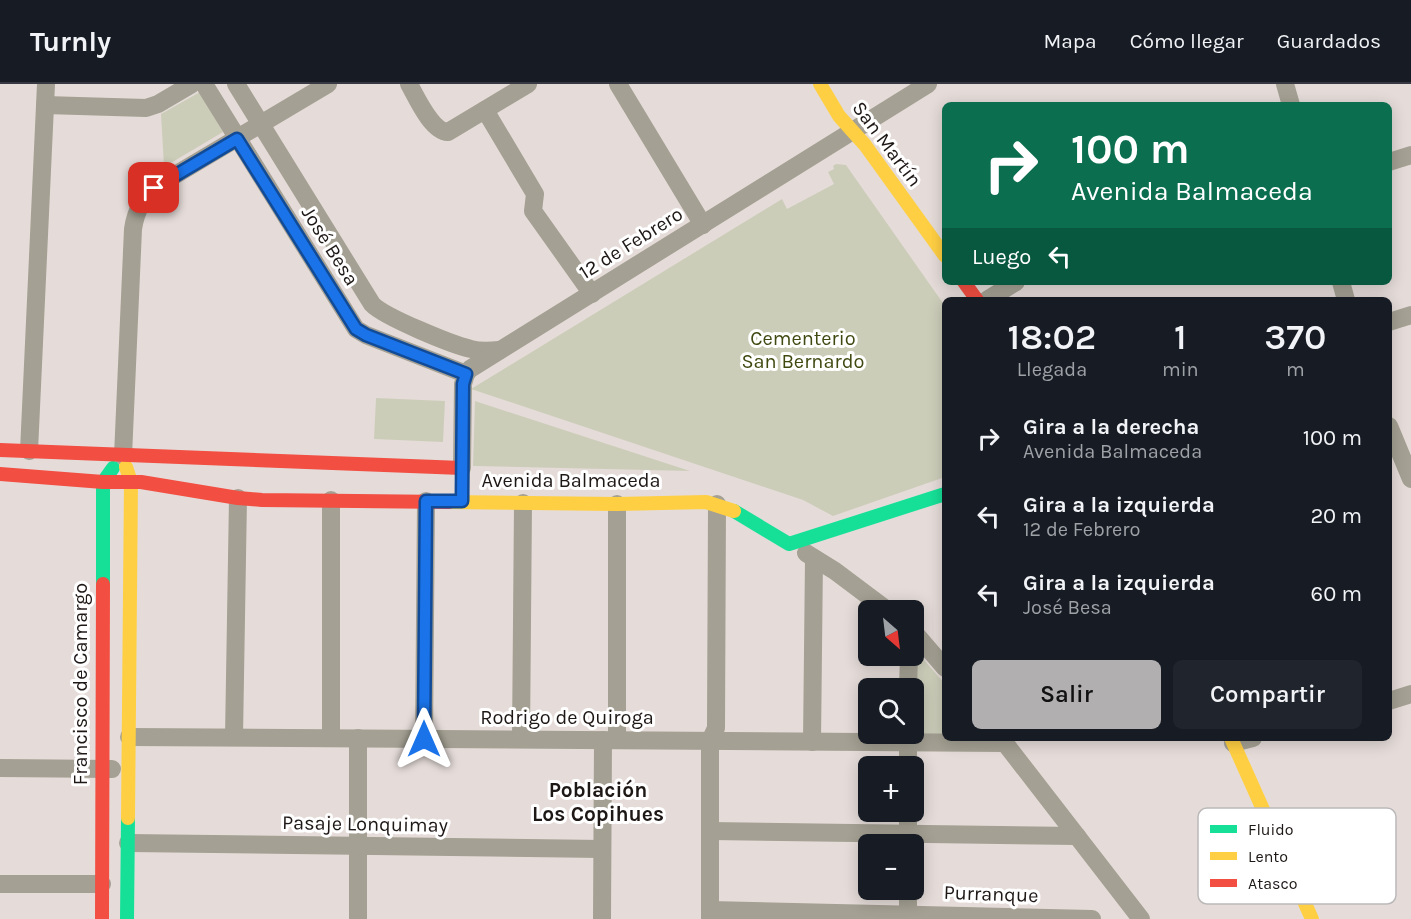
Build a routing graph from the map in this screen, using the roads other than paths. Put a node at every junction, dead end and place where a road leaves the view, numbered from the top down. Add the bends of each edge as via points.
1 (45, 84) edge
2 (192, 84) edge
3 (204, 84) edge
4 (236, 84) edge
5 (328, 84) edge
6 (409, 84) edge
7 (528, 84) edge
8 (618, 84) edge
9 (820, 84) edge
10 (928, 84) edge
11 (1285, 84) edge
12 (1290, 102) edge
13 (45, 105) junction
14 (485, 110) junction
15 (261, 124) junction
16 (853, 131) junction
17 (237, 139) junction
18 (1411, 155) edge
19 (1392, 161) edge
20 (704, 225) junction
21 (942, 252) edge
22 (1011, 285) edge
23 (592, 294) junction
24 (992, 297) edge
25 (1411, 315) edge
26 (1392, 321) edge
27 (461, 346) junction
28 (502, 350) junction
29 (466, 374) junction
30 (1392, 433) edge
31 (0, 450) edge
32 (29, 452) junction
33 (123, 456) junction
34 (462, 468) junction
35 (0, 474) edge
36 (1411, 479) edge
37 (103, 482) junction
38 (131, 482) junction
39 (942, 495) edge
40 (238, 498) junction
41 (332, 500) junction
42 (426, 501) junction
43 (462, 501) junction
44 (523, 503) junction
45 (616, 504) junction
46 (717, 504) junction
47 (789, 544) junction
48 (814, 558) junction
49 (874, 600) edge
50 (924, 644) edge
51 (942, 665) edge
52 (1411, 694) edge
53 (1392, 699) edge
54 (129, 737) junction
55 (234, 737) junction
56 (331, 738) junction
57 (358, 738) junction
58 (924, 738) edge
59 (424, 739) junction
60 (521, 739) junction
61 (942, 739) edge
62 (610, 740) junction
63 (858, 740) edge
64 (710, 741) junction
65 (1004, 741) edge
66 (1232, 741) edge
67 (812, 742) junction
68 (0, 768) edge
69 (102, 768) junction
70 (129, 770) junction
71 (1262, 808) edge
72 (710, 831) junction
73 (1077, 836) junction
74 (858, 837) edge
75 (924, 839) edge
76 (128, 843) junction
77 (358, 846) junction
78 (602, 849) junction
79 (0, 884) edge
80 (102, 884) junction
81 (908, 900) edge
82 (1305, 904) edge
83 (710, 914) edge
84 (908, 916) edge
85 (102, 919) edge
86 (128, 919) edge
87 (358, 919) edge
88 (602, 919) edge
89 (1092, 919) edge
90 (1141, 919) edge
91 (1312, 919) edge

1 - 13 street
2 - 13 street via 146,108
3 - 17 street, José Besa
4 - 15 street
5 - 15 street
6 - 14 street via 438,130 447,132
7 - 14 street
8 - 20 street
9 - 16 street, San Martín
10 - 16 street, 12 de Febrero
11 - 12 street
13 - 32 street
14 - 23 street via 535,196 533,211
15 - 17 street
15 - 27 street via 369,301 388,315
16 - 20 street, 12 de Febrero
16 - 21 street, San Martín
17 - 29 street, José Besa via 356,329
17 - 33 street via 160,184 137,212 133,229
18 - 19 street
20 - 23 street, 12 de Febrero
22 - 24 street
23 - 28 street, 12 de Febrero
25 - 26 street
27 - 28 street via 478,351
27 - 29 street
28 - 29 street, 12 de Febrero
29 - 34 street
30 - 36 street
31 - 32 street, Avenida Balmaceda
32 - 33 street, Avenida Balmaceda
33 - 34 street, Avenida Balmaceda
33 - 37 street
33 - 38 street
34 - 43 street
35 - 37 street, Avenida Balmaceda
37 - 38 street, Avenida Balmaceda
37 - 69 street, Francisco de Camargo
38 - 40 street, Avenida Balmaceda
38 - 54 street
39 - 47 street
40 - 41 street, Avenida Balmaceda
40 - 55 street
41 - 42 street, Avenida Balmaceda
41 - 56 street
42 - 43 street, Avenida Balmaceda
42 - 59 street
43 - 44 street, Avenida Balmaceda
44 - 45 street, Avenida Balmaceda
44 - 60 street
45 - 46 street, Avenida Balmaceda
45 - 62 street
46 - 47 street, Avenida Balmaceda
46 - 64 street via 716,728
47 - 48 street
48 - 49 street
48 - 67 street
50 - 51 street
52 - 53 street
54 - 55 street, Rodrigo de Quiroga
54 - 70 street
55 - 56 street, Rodrigo de Quiroga
56 - 57 street, Rodrigo de Quiroga
57 - 59 street, Rodrigo de Quiroga
57 - 77 street
58 - 61 street, Rodrigo de Quiroga
59 - 60 street, Rodrigo de Quiroga
60 - 62 street, Rodrigo de Quiroga
62 - 64 street, Rodrigo de Quiroga
62 - 78 street
63 - 67 street, Rodrigo de Quiroga
64 - 67 street, Rodrigo de Quiroga
64 - 72 street
65 - 73 street
66 - 71 street
68 - 69 street
69 - 70 street
69 - 80 street, Francisco de Camargo
70 - 76 street
72 - 74 street
72 - 83 street
73 - 75 street
73 - 90 street
76 - 77 street, Pasaje Lonquimay
76 - 86 street
77 - 78 street, Pasaje Lonquimay
77 - 87 street
78 - 88 street
79 - 80 street
80 - 85 street, Francisco de Camargo
81 - 84 street
82 - 91 street
83 - 84 street, Purranque
84 - 89 street, Purranque

